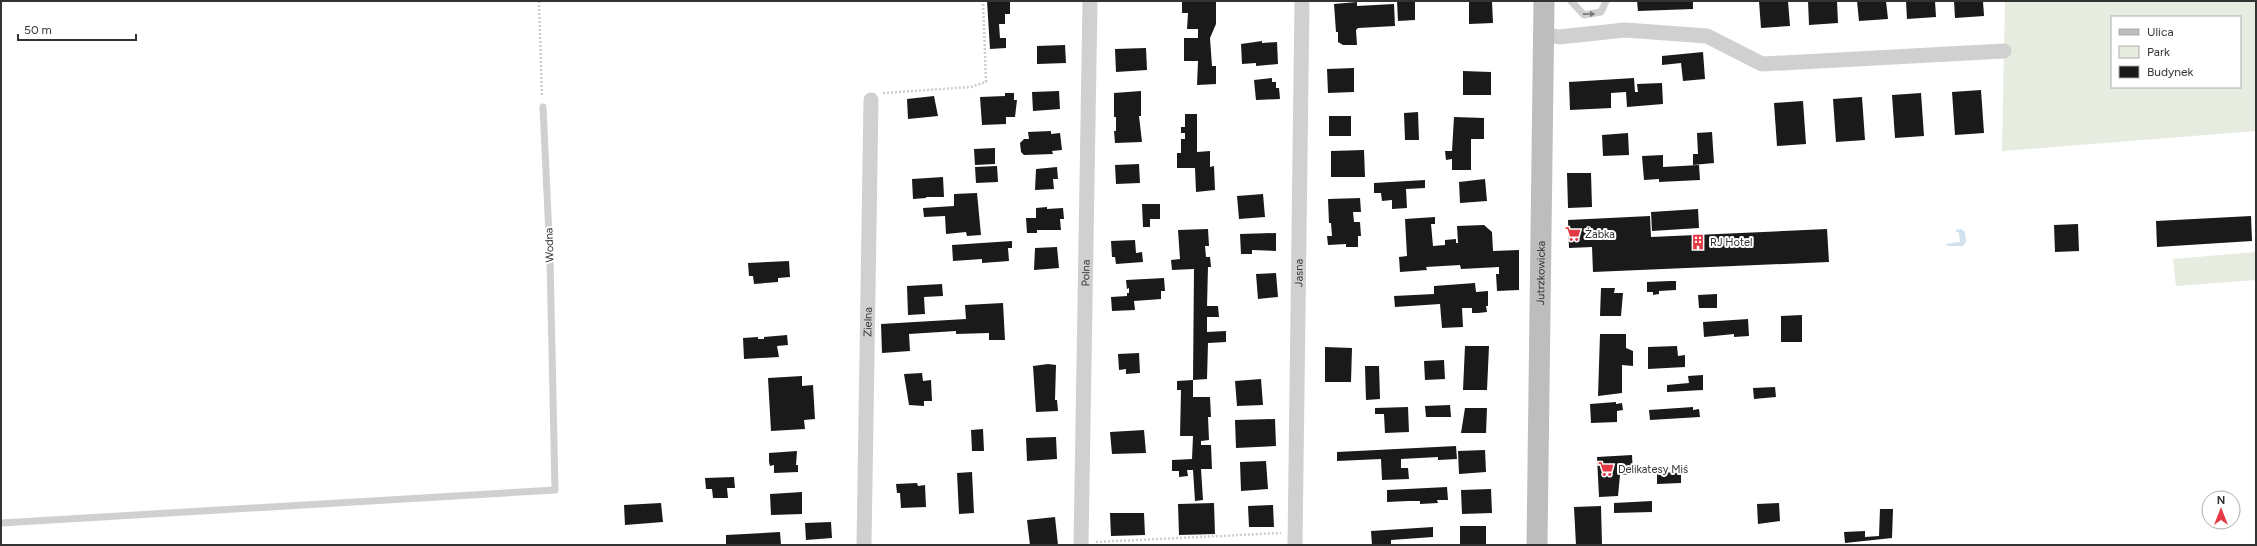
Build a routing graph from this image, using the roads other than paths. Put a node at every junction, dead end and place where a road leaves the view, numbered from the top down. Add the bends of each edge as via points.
1 (1090, 1) edge
2 (1302, 1) edge
3 (1544, 1) edge
4 (1571, 1) edge
5 (1606, 1) edge
6 (1543, 34) junction
7 (2004, 51) dead end
8 (871, 100) road end
9 (543, 107) road end
10 (1, 523) edge
11 (1296, 539) edge
12 (1081, 544) edge
13 (864, 545) edge
14 (1537, 545) edge

1 - 12 street, Polna
2 - 11 street, Jasna
3 - 6 main road, Jutrzkowicka
4 -> 5 lane via 1584,15 1601,12
6 - 7 street via 1559,37 1625,30 1707,36 1762,64
6 - 14 main road, Jutrzkowicka
8 - 13 street, Zielna
9 - 10 lane, Wodna via 550,258 555,490

